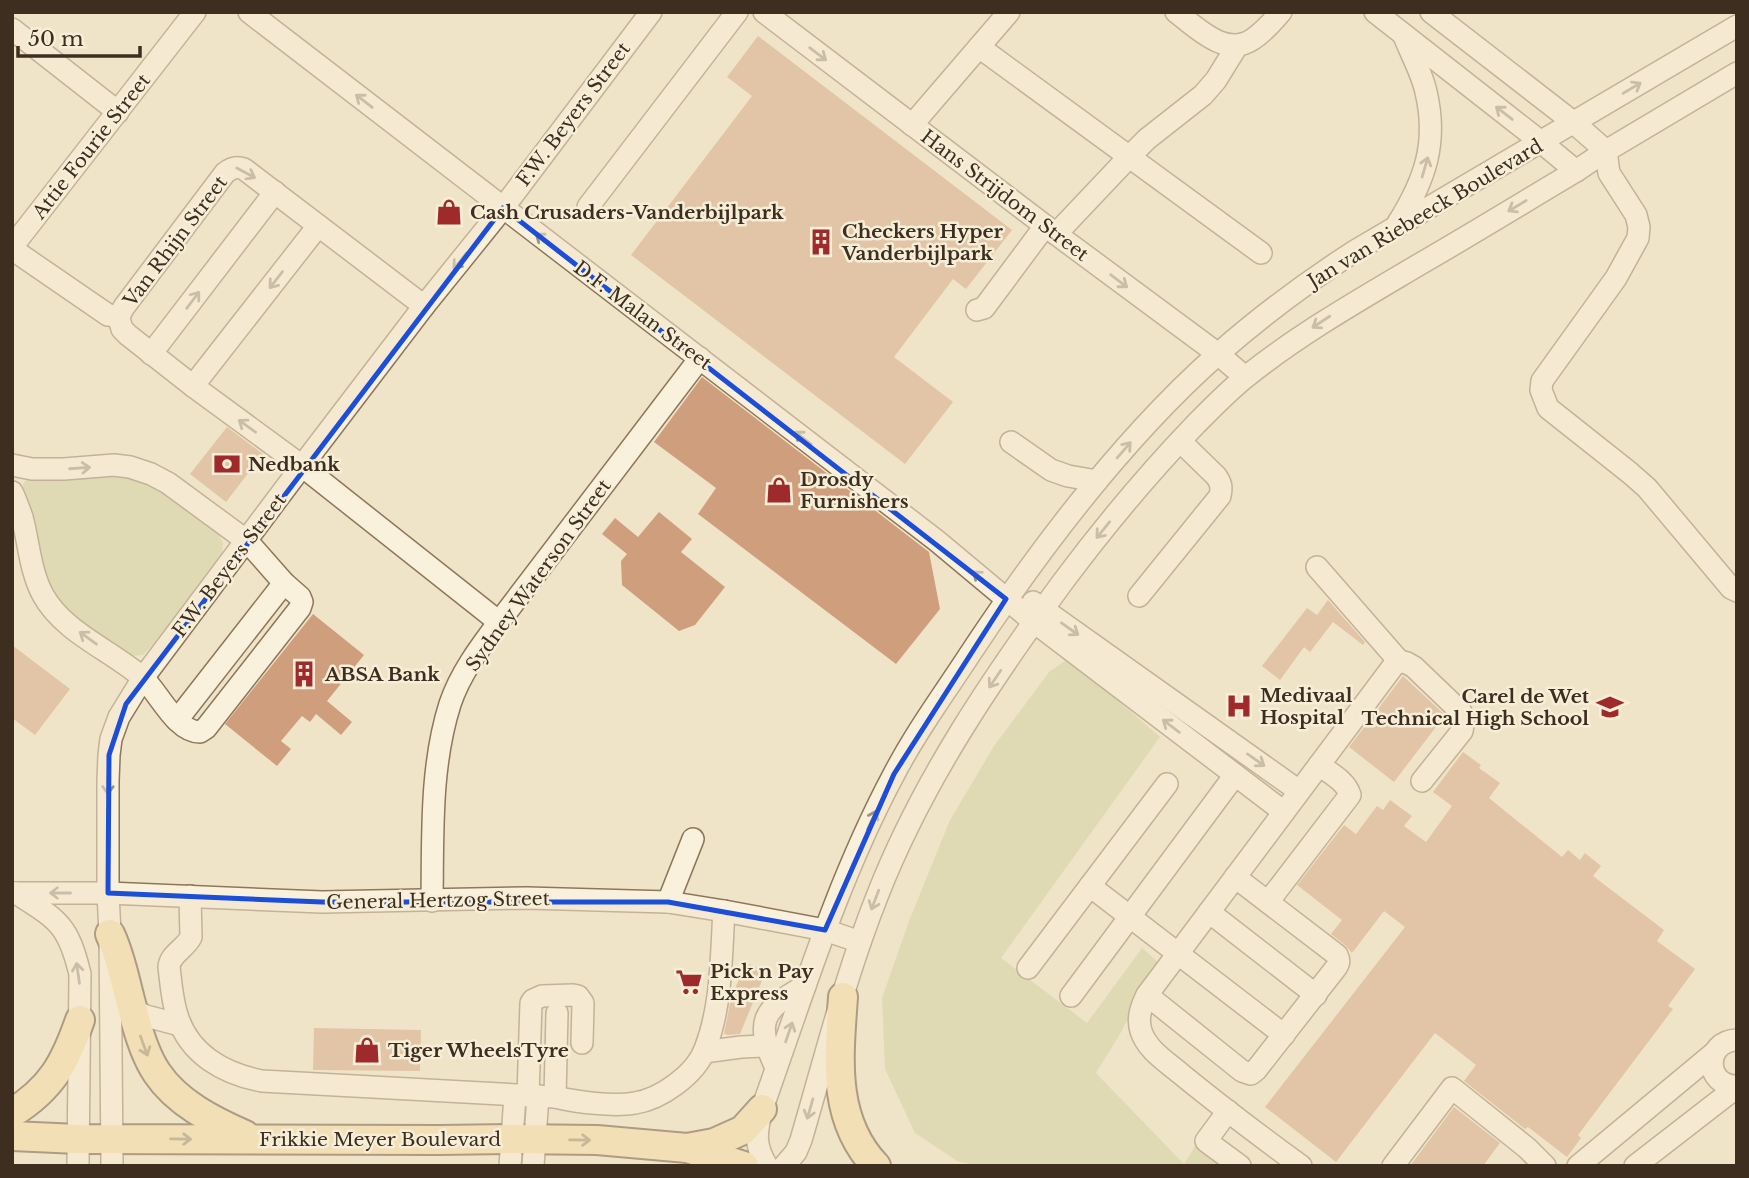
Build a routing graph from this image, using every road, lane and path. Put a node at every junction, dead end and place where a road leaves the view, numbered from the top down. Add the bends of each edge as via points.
1 (195, 12) edge
2 (248, 12) edge
3 (651, 12) edge
4 (737, 12) edge
5 (764, 12) edge
6 (1009, 12) edge
7 (1176, 12) edge
8 (1281, 12) edge
9 (1375, 12) edge
10 (1431, 12) edge
11 (1737, 26) edge
12 (12, 29) edge
13 (1403, 33) junction
14 (1237, 46) junction
15 (979, 47) junction
16 (1737, 73) edge
17 (118, 112) junction
18 (1573, 122) junction
19 (912, 125) junction
20 (1541, 142) junction
21 (1606, 150) junction
22 (1128, 158) junction
23 (1576, 171) junction
24 (1609, 173) junction
25 (275, 192) junction
26 (588, 207) dead end
27 (503, 208) junction
28 (318, 226) junction
29 (1395, 228) junction
30 (1050, 230) junction
31 (12, 248) edge
32 (1261, 253) dead end
33 (424, 306) junction
34 (976, 310) dead end
35 (119, 316) junction
36 (151, 354) junction
37 (1218, 354) junction
38 (700, 358) junction
39 (1245, 377) junction
40 (193, 386) junction
41 (1180, 441) junction
42 (1011, 442) dead end
43 (12, 465) edge
44 (302, 467) junction
45 (1051, 470) junction
46 (1097, 481) junction
47 (12, 492) edge
48 (1072, 513) junction
49 (247, 541) junction
50 (1317, 567) dead end
51 (1737, 591) edge
52 (1011, 594) junction
53 (1139, 596) dead end
54 (1038, 616) junction
55 (499, 622) junction
56 (1399, 661) junction
57 (143, 678) junction
58 (1319, 765) junction
59 (1235, 775) junction
60 (1422, 781) dead end
61 (1167, 784) dead end
62 (1299, 791) junction
63 (1284, 812) junction
64 (693, 839) dead end
65 (1235, 877) junction
66 (1090, 886) junction
67 (14, 893) edge
68 (107, 893) junction
69 (190, 897) junction
70 (432, 901) junction
71 (668, 902) junction
72 (1269, 902) junction
73 (724, 911) junction
74 (1209, 912) junction
75 (1130, 916) junction
76 (825, 930) junction
77 (110, 934) junction
78 (860, 942) junction
79 (1179, 953) junction
80 (1028, 968) dead end
81 (805, 986) junction
82 (1147, 995) junction
83 (1316, 995) junction
84 (1071, 996) dead end
85 (842, 997) junction
86 (132, 1010) junction
87 (557, 1013) dead end
88 (80, 1020) junction
89 (180, 1025) junction
90 (1284, 1035) junction
91 (1737, 1040) edge
92 (582, 1043) dead end
93 (766, 1046) junction
94 (704, 1052) junction
95 (1714, 1053) junction
96 (776, 1068) junction
97 (1737, 1087) edge
98 (534, 1096) junction
99 (762, 1109) junction
100 (1228, 1111) junction
101 (12, 1113) edge
102 (12, 1136) edge
103 (257, 1140) junction
104 (687, 1148) junction
105 (78, 1152) edge
106 (113, 1152) edge
107 (522, 1152) edge
108 (744, 1166) edge
109 (767, 1166) edge
110 (784, 1166) edge
111 (876, 1166) edge
112 (1240, 1166) edge
113 (1301, 1166) edge
114 (1394, 1166) edge
115 (1545, 1166) edge
116 (1578, 1166) edge
117 (1635, 1166) edge

1 - 17 street, Attie Fourie Street
27 -> 2 street, D.F. Malan Street
3 - 27 street, F.W. Beyers Street
4 - 26 street
5 -> 19 street, Hans Strijdom Street
6 - 15 street
7 - 14 street via 1208,37
8 - 14 street via 1262,33
9 - 13 street
10 - 18 street
18 -> 11 street, Jan van Riebeeck Boulevard
12 - 17 street
20 -> 13 street
29 -> 13 street via 1413,198 1429,153 1426,90
14 - 22 street via 1203,95
15 - 19 street
15 - 22 street
16 - 21 street, Jan van Riebeeck Boulevard
17 - 31 street, Attie Fourie Street
18 - 20 street, Jan van Riebeeck Boulevard
18 - 21 street
19 - 30 street, Hans Strijdom Street
20 - 23 street
20 - 29 street, Jan van Riebeeck Boulevard
21 - 23 street, Jan van Riebeeck Boulevard
21 - 24 street
22 - 30 street
22 - 32 street
23 - 24 street
23 -> 39 street, Jan van Riebeeck Boulevard via 1338,312
24 - 51 street via 1636,215 1638,238 1616,278 1542,381 1541,390 1548,408 1647,488
25 - 28 street, Van Rhijn Street
35 -> 25 street, Van Rhijn Street via 230,169 244,169
36 -> 25 street
27 -> 33 street, F.W. Beyers Street
38 -> 27 street, D.F. Malan Street
28 - 33 street, Van Rhijn Street
28 -> 40 street
29 - 37 street, Jan van Riebeeck Boulevard via 1325,271
30 - 34 street via 1011,269 985,308
30 -> 37 street, Hans Strijdom Street
31 - 35 street via 108,315
33 - 44 street, F.W. Beyers Street
35 - 36 street, Van Rhijn Street via 122,329
36 - 40 street, Van Rhijn Street
37 - 39 street, Hans Strijdom Street
46 -> 37 street, Jan van Riebeeck Boulevard
52 -> 38 street, D.F. Malan Street
38 - 55 street, Sydney Waterson Street
39 - 41 street, Jan van Riebeeck Boulevard
44 -> 40 street, Van Rhijn Street
41 - 53 street via 1216,476 1220,496
41 -> 54 street, Jan van Riebeeck Boulevard via 1133,492
42 - 45 street
43 -> 49 street via 32,469 114,465 144,471 168,483
44 - 49 street, F.W. Beyers Street
44 - 55 street, Van Rhijn Street
45 - 46 street
45 - 48 street
46 - 48 street, Jan van Riebeeck Boulevard
57 -> 47 street via 69,625 44,598
48 - 52 street, Jan van Riebeeck Boulevard
49 - 57 street, F.W. Beyers Street
49 - 57 street via 284,583 177,720
50 - 56 street
52 - 54 street, D.F. Malan Street
76 -> 52 street, Jan van Riebeeck Boulevard via 894,774
59 -> 54 street
54 -> 62 street
54 -> 78 street, Jan van Riebeeck Boulevard via 920,802 878,891
55 - 70 street, Sydney Waterson Street via 470,663 443,732 434,799
56 - 58 street
56 - 60 street via 1414,667 1464,719 1462,731
57 -> 68 street, F.W. Beyers Street via 111,738
58 - 62 street
58 - 72 street via 1345,785 1350,795
59 - 63 street
59 - 75 street
61 - 66 street
62 - 63 street
63 - 65 street
64 - 71 street
65 - 72 street
65 - 74 street
66 - 75 street
66 - 80 street
68 -> 67 street, General Hertzog Street
88 -> 67 street via 80,974 68,937 60,924
68 - 69 street, General Hertzog Street
68 - 77 street, F.W. Beyers Street
69 - 70 street, General Hertzog Street
69 - 89 street via 191,937 169,962
70 - 71 street, General Hertzog Street
71 - 73 street, General Hertzog Street
72 - 83 street via 1337,955 1339,964
73 - 76 street, General Hertzog Street
73 - 94 street via 718,999
74 - 79 street
74 - 83 street
75 - 79 street
75 - 84 street
76 - 78 street, General Hertzog Street
76 - 81 street, Jan van Riebeeck Boulevard
77 - 86 main road
77 - 106 street, F.W. Beyers Street
78 - 85 street, Jan van Riebeeck Boulevard
79 - 82 street
79 - 90 street
81 - 93 street via 771,1009 765,1022
96 -> 81 street, Jan van Riebeeck Boulevard
82 - 90 street via 1247,1073 1256,1070
82 - 100 street via 1139,1019 1147,1043
83 - 90 street
85 -> 110 street, Jan van Riebeeck Boulevard via 801,1140
85 - 111 main road via 843,1101 855,1138
86 - 89 street
86 -> 103 main road via 157,1073 173,1091 217,1123
87 - 98 street
88 - 101 main road via 61,1067 31,1101
88 - 105 street
89 - 98 street via 207,1059 242,1077
91 - 95 street via 1724,1043
92 - 98 street via 581,999 573,995 533,1000
93 - 94 street
93 - 96 street
94 - 98 street via 678,1082 636,1103
95 - 97 street via 1712,1067 1718,1080
95 - 116 street
96 - 99 street, Jan van Riebeeck Boulevard
97 - 117 street
98 - 107 street
99 - 104 main road via 743,1130 714,1143
99 - 109 street, Jan van Riebeeck Boulevard via 756,1136
100 - 112 street via 1206,1141
100 - 113 street
102 - 105 main road, Frikkie Meyer Boulevard
106 -> 103 main road, Frikkie Meyer Boulevard
103 - 107 main road, Frikkie Meyer Boulevard via 439,1140
107 -> 104 main road, Frikkie Meyer Boulevard via 597,1140
104 - 108 main road, Frikkie Meyer Boulevard
105 - 106 main road, Frikkie Meyer Boulevard
114 - 115 street via 1452,1088

